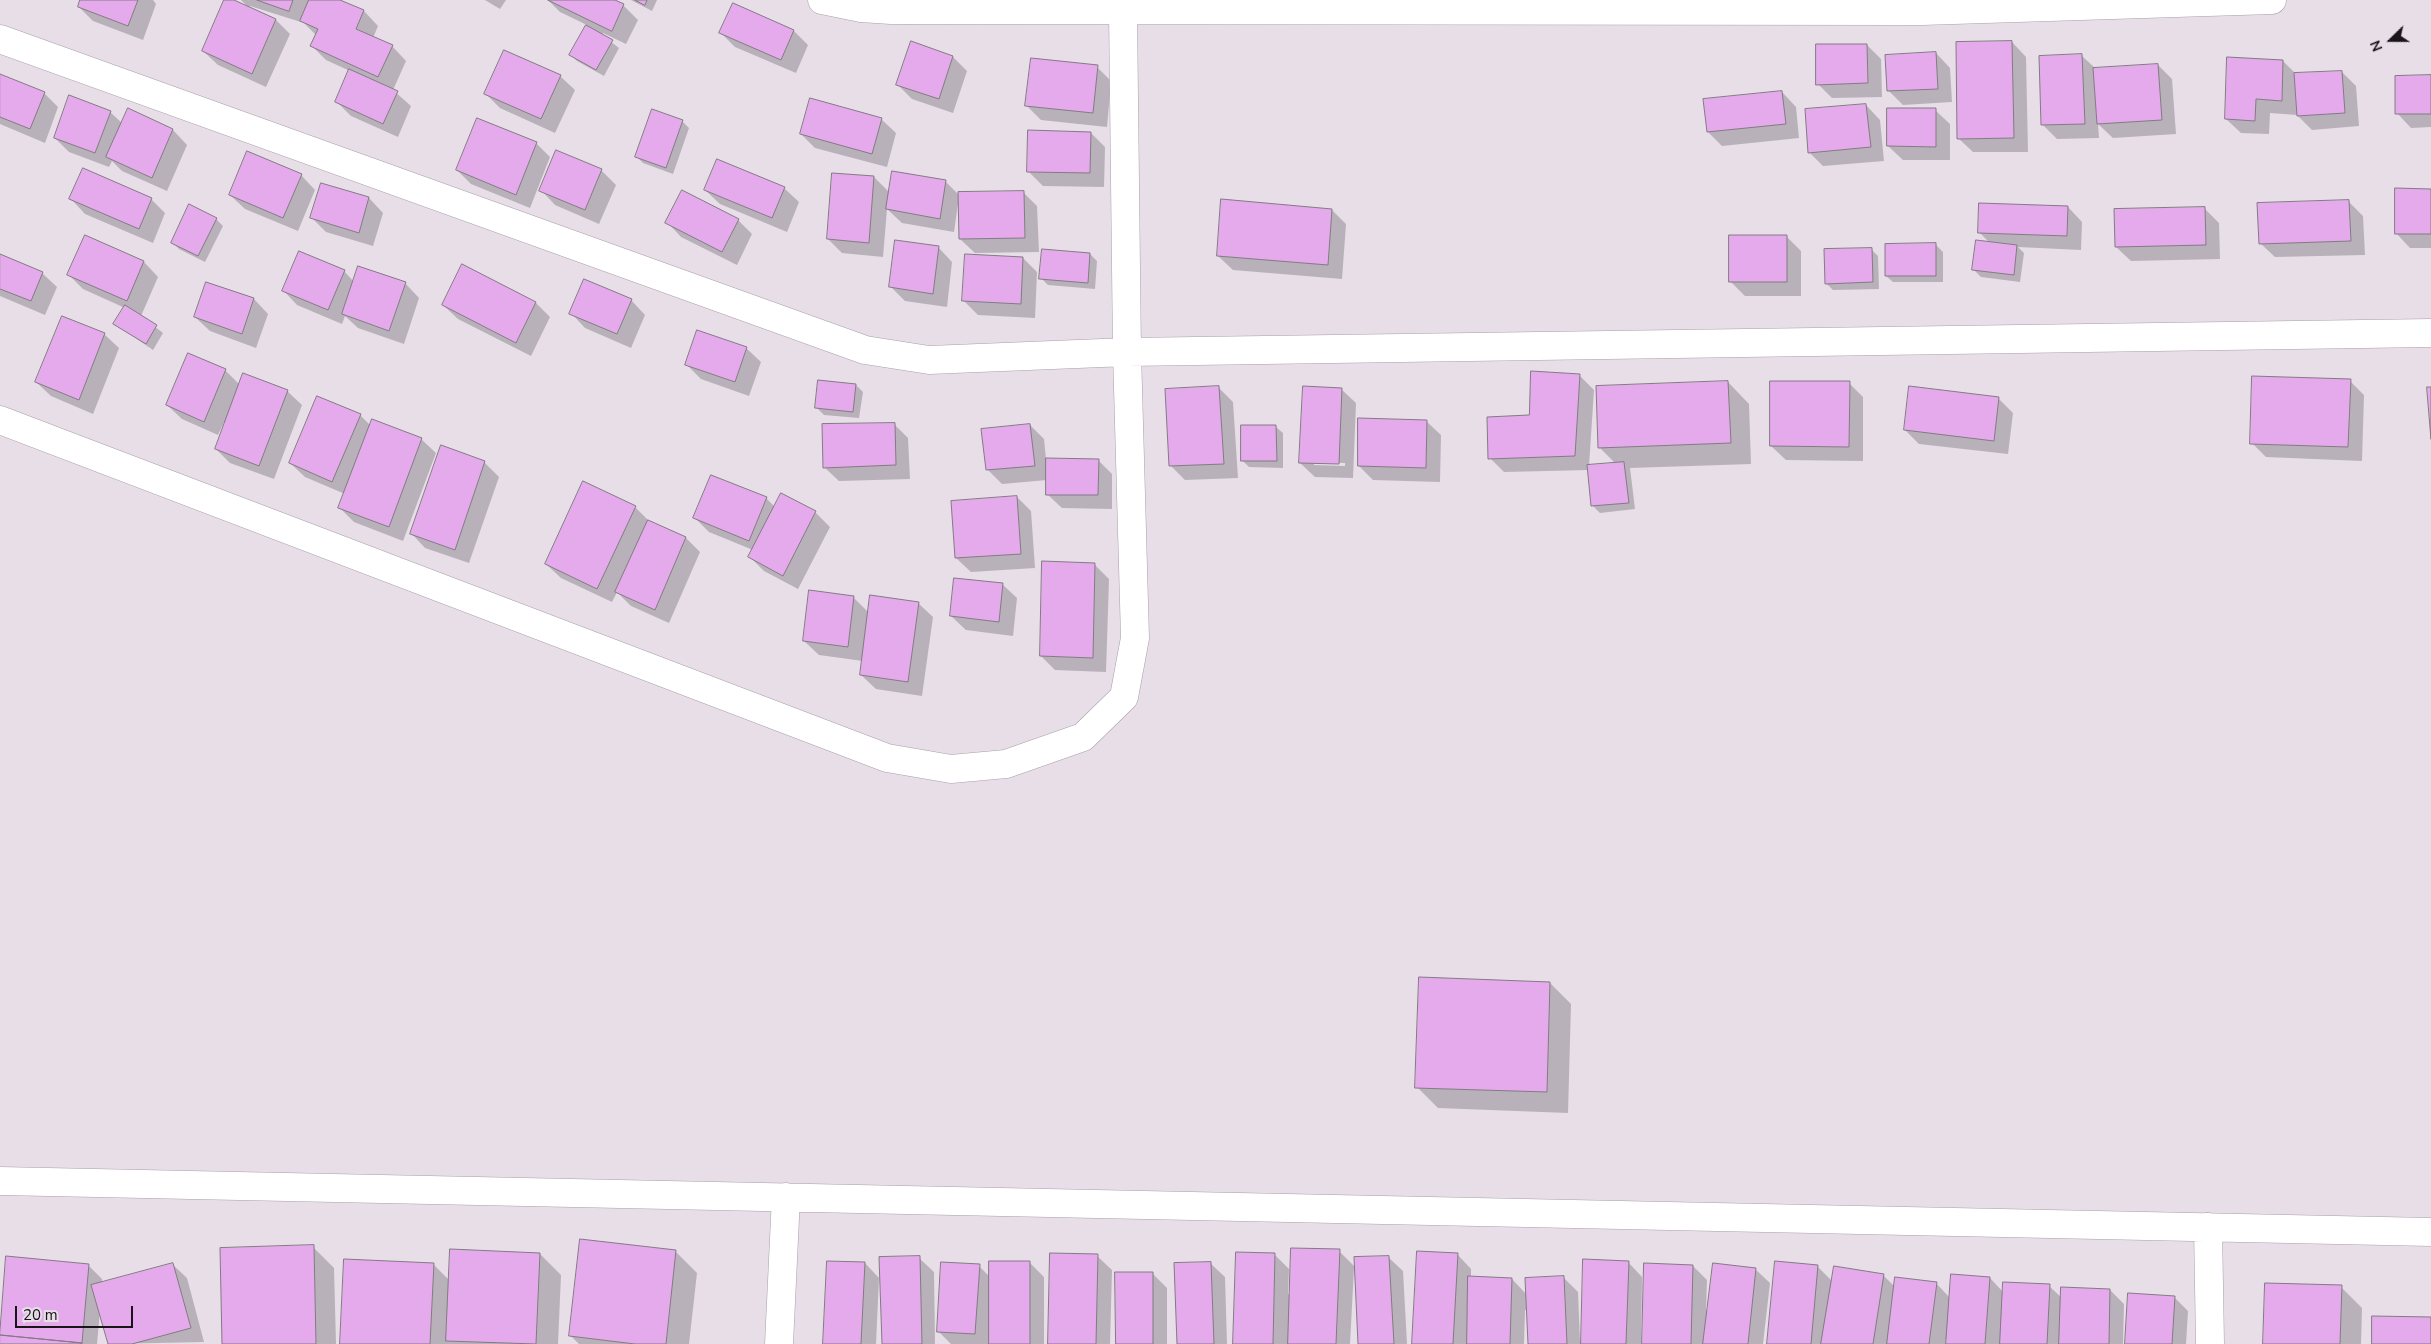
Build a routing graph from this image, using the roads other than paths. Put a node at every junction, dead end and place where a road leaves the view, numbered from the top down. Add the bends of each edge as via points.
1 (822, 0) edge
2 (2272, 0) edge
3 (1123, 11) junction
4 (0, 39) edge
5 (2431, 333) edge
6 (1127, 352) junction
7 (0, 420) edge
8 (0, 1181) edge
9 (786, 1197) junction
10 (2208, 1227) junction
11 (2431, 1232) edge
12 (779, 1344) edge
13 (2210, 1344) edge

1 - 3 street via 891,10
2 - 3 street via 1912,11
3 - 6 street
4 - 6 street via 865,350 929,360
5 - 6 street
6 - 7 street via 1135,638 1124,697 1083,737 1006,764 951,769 887,758
8 - 9 street
9 - 10 street
9 - 12 street
10 - 11 street
10 - 13 street

